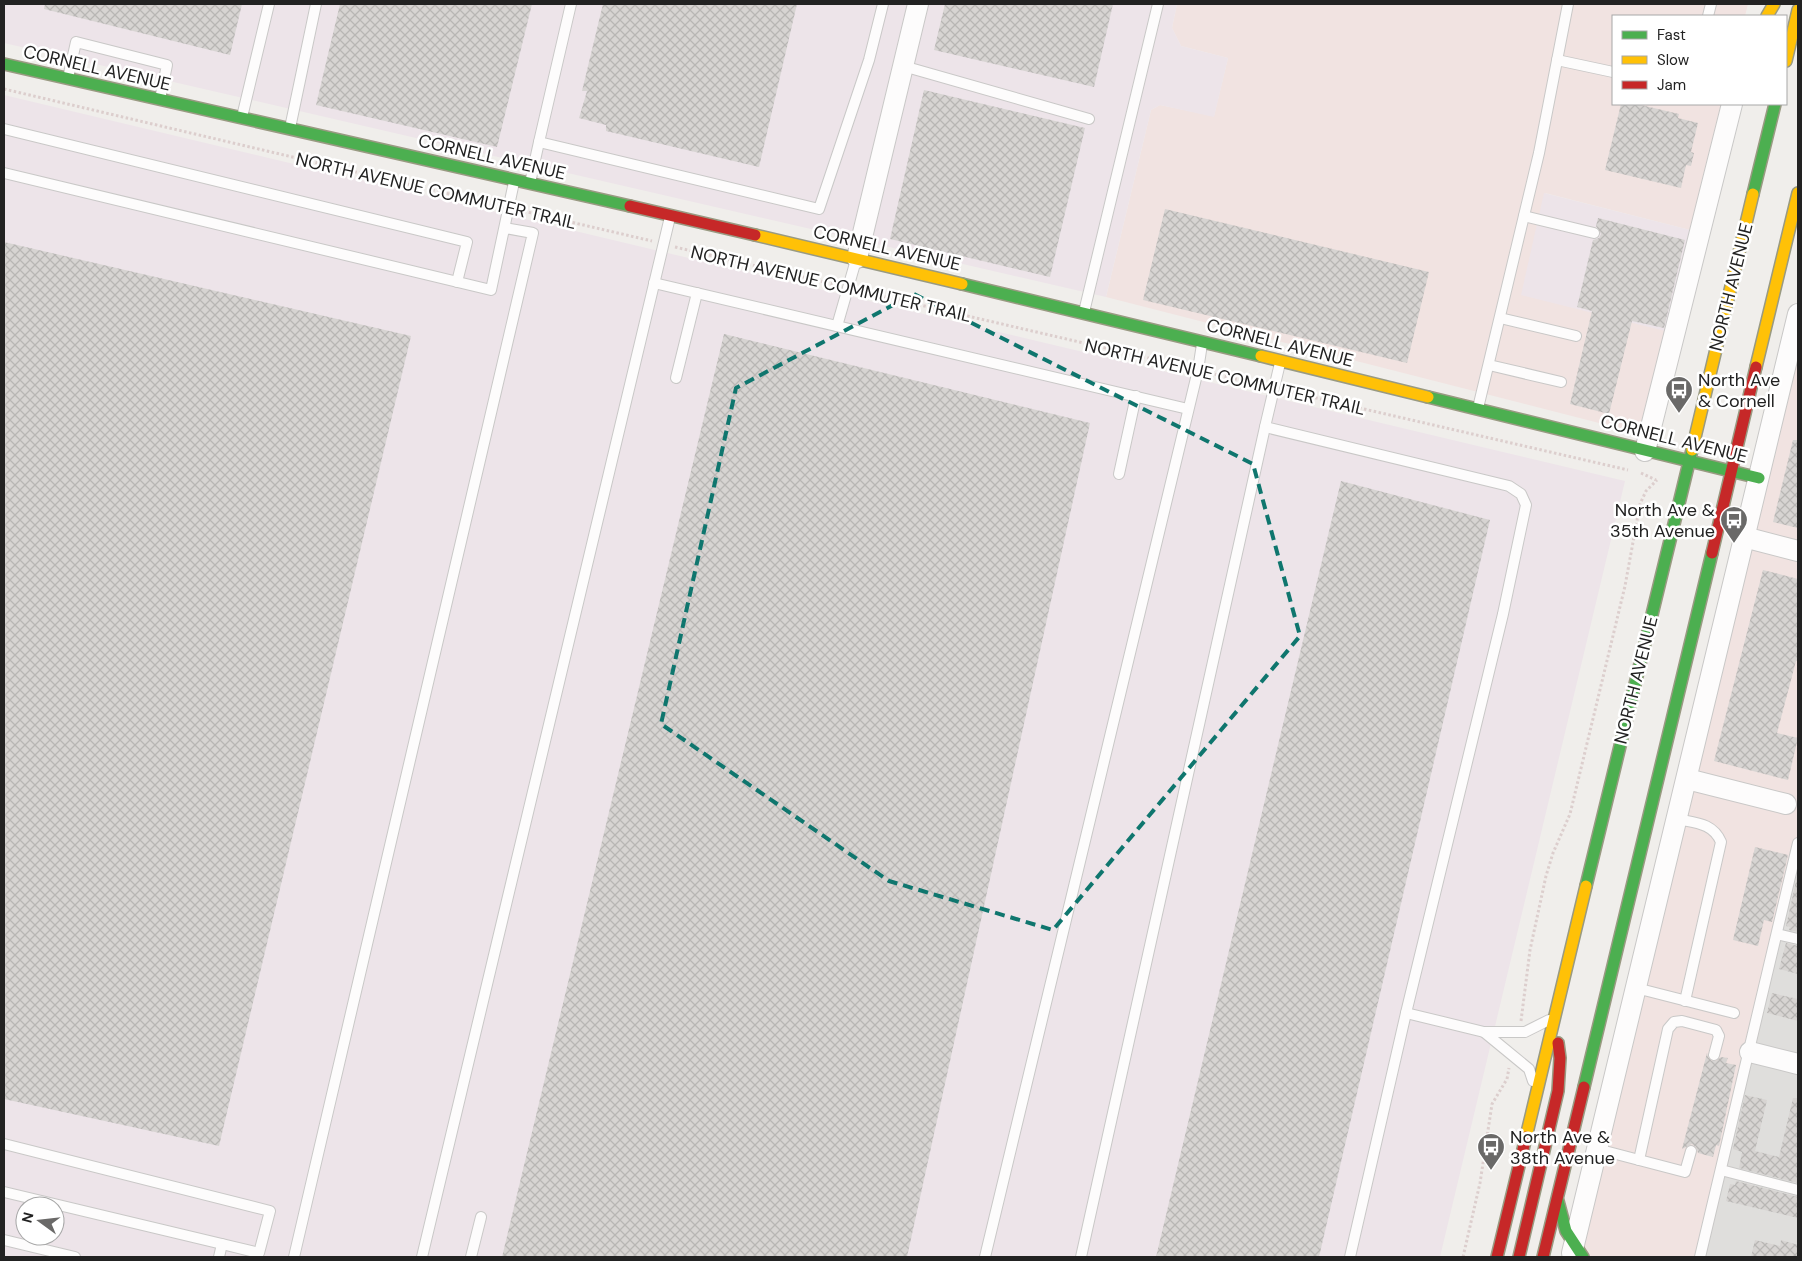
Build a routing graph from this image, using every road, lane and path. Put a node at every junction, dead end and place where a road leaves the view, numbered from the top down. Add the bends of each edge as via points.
1 (268, 4) edge
2 (316, 4) edge
3 (571, 4) edge
4 (883, 4) edge
5 (918, 4) edge
6 (1158, 4) edge
7 (1568, 4) edge
8 (1774, 4) edge
9 (1798, 10) edge
10 (1768, 15) edge
11 (1787, 57) edge
12 (1557, 60) junction
13 (4, 64) edge
14 (903, 66) junction
15 (1612, 72) edge
16 (68, 79) junction
17 (4, 89) edge
18 (160, 100) junction
19 (1732, 105) edge
20 (1775, 105) edge
21 (242, 118) junction
22 (1089, 119) dead end
23 (4, 129) edge
24 (289, 129) junction
25 (539, 142) junction
26 (4, 173) edge
27 (515, 181) junction
28 (530, 184) junction
29 (1798, 193) edge
30 (509, 208) junction
31 (670, 216) junction
32 (1524, 216) junction
33 (505, 228) junction
34 (1594, 233) dead end
35 (663, 244) junction
36 (857, 258) junction
37 (457, 282) junction
38 (654, 283) junction
39 (847, 288) junction
40 (697, 293) junction
41 (1084, 313) junction
42 (1798, 314) edge
43 (1500, 318) junction
44 (836, 326) junction
45 (1576, 336) dead end
46 (1202, 342) junction
47 (1281, 362) junction
48 (1489, 365) junction
49 (1198, 370) junction
50 (676, 378) dead end
51 (1561, 382) dead end
52 (1274, 388) junction
53 (1136, 396) junction
54 (1188, 408) junction
55 (1478, 409) junction
56 (1265, 427) junction
57 (1645, 451) junction
58 (1688, 460) junction
59 (1631, 471) dead end
60 (1730, 471) junction
61 (1638, 472) dead end
62 (1119, 474) dead end
63 (1759, 478) junction
64 (1744, 537) junction
65 (1798, 551) edge
66 (1687, 779) junction
67 (1786, 804) dead end
68 (1677, 819) junction
69 (1798, 843) edge
70 (1777, 934) junction
71 (1798, 939) edge
72 (1636, 988) junction
73 (1685, 1001) junction
74 (1406, 1013) junction
75 (1734, 1013) dead end
76 (1554, 1017) junction
77 (1520, 1022) dead end
78 (1484, 1032) junction
79 (1750, 1052) junction
80 (1714, 1055) dead end
81 (1511, 1062) dead end
82 (1798, 1064) edge
83 (1535, 1096) junction
84 (4, 1144) edge
85 (1597, 1149) junction
86 (1691, 1152) dead end
87 (1639, 1160) junction
88 (1721, 1170) junction
89 (1798, 1190) edge
90 (4, 1192) edge
91 (1558, 1194) junction
92 (481, 1218) dead end
93 (4, 1240) edge
94 (222, 1244) junction
95 (1576, 1254) edge
96 (75, 1257) edge
97 (219, 1257) edge
98 (294, 1257) edge
99 (422, 1257) edge
100 (471, 1257) edge
101 (985, 1257) edge
102 (1081, 1257) edge
103 (1350, 1257) edge
104 (1462, 1257) edge
105 (1497, 1257) edge
106 (1519, 1257) edge
107 (1542, 1257) edge
108 (1700, 1257) edge

1 - 21 lane
2 - 24 lane
3 - 25 lane
4 - 25 lane via 869,60 819,209
5 - 14 street
6 - 41 lane
7 - 12 lane
8 - 10 main road
9 - 11 main road
12 - 15 lane
12 - 32 lane
13 - 16 main road, CORNELL AVENUE
14 - 22 lane
14 - 36 street
16 - 18 main road, CORNELL AVENUE
16 - 18 lane via 76,42 167,65
17 - 30 path, NORTH AVENUE COMMUTER TRAIL
18 - 21 main road, CORNELL AVENUE
19 - 57 street
20 - 58 main road, NORTH AVENUE
21 - 24 main road, CORNELL AVENUE
23 - 37 lane via 467,242
24 - 27 main road, CORNELL AVENUE
25 - 28 lane
26 - 37 lane
27 - 28 main road, CORNELL AVENUE
27 - 30 lane
28 - 31 main road, CORNELL AVENUE
29 - 60 main road
30 - 33 lane
30 - 35 path, NORTH AVENUE COMMUTER TRAIL
31 - 35 lane
31 - 36 main road, CORNELL AVENUE
32 - 34 lane
32 - 43 lane
33 - 37 lane via 491,290
33 - 98 lane via 533,233
35 - 38 lane
35 - 39 path, NORTH AVENUE COMMUTER TRAIL
36 - 39 lane
36 - 41 main road, CORNELL AVENUE
38 - 40 lane
38 - 99 lane
39 - 44 lane
39 - 49 path, NORTH AVENUE COMMUTER TRAIL
40 - 44 lane
40 - 50 lane
41 - 46 main road, CORNELL AVENUE
42 - 63 street
43 - 45 lane
43 - 48 lane
44 - 53 lane
46 - 47 main road, CORNELL AVENUE
46 - 49 lane
47 - 52 lane
47 - 55 main road, CORNELL AVENUE
48 - 51 lane
48 - 55 lane
49 - 52 path, NORTH AVENUE COMMUTER TRAIL
49 - 54 lane
52 - 56 lane
52 - 59 path, NORTH AVENUE COMMUTER TRAIL
53 - 54 lane
53 - 62 lane
54 - 101 lane
55 - 57 main road, CORNELL AVENUE
56 - 74 lane via 1509,486 1521,494 1526,505 1503,614
56 - 102 lane
57 - 58 main road, CORNELL AVENUE
58 - 60 main road, CORNELL AVENUE
58 - 76 main road, NORTH AVENUE
60 - 63 main road, CORNELL AVENUE
60 - 91 main road
61 - 77 path via 1658,479 1646,491 1640,504 1625,586 1570,814 1546,876 1530,950
63 - 64 street
64 - 65 street
64 - 66 street
66 - 67 street
66 - 68 street
68 - 72 street
68 - 73 lane via 1708,826 1717,832 1720,842
69 - 70 lane
70 - 71 lane
70 - 79 lane
72 - 73 lane
72 - 85 street
73 - 75 lane
74 - 78 lane
74 - 103 lane
76 - 78 lane via 1525,1032
76 - 83 main road, NORTH AVENUE
76 - 106 main road via 1560,1058 1558,1092
78 - 83 lane via 1529,1069
79 - 82 street
79 - 88 lane
80 - 87 lane via 1719,1036 1716,1030 1682,1021 1674,1022 1668,1029
81 - 104 path via 1507,1079 1492,1104 1480,1183
83 - 105 main road, NORTH AVENUE
84 - 94 lane via 270,1211 259,1253
85 - 87 lane
85 - 95 street
86 - 87 lane via 1685,1172
88 - 89 lane
88 - 108 lane
90 - 94 lane
91 - 95 main road via 1560,1218
91 - 107 main road
92 - 100 lane
93 - 96 lane
94 - 97 lane

